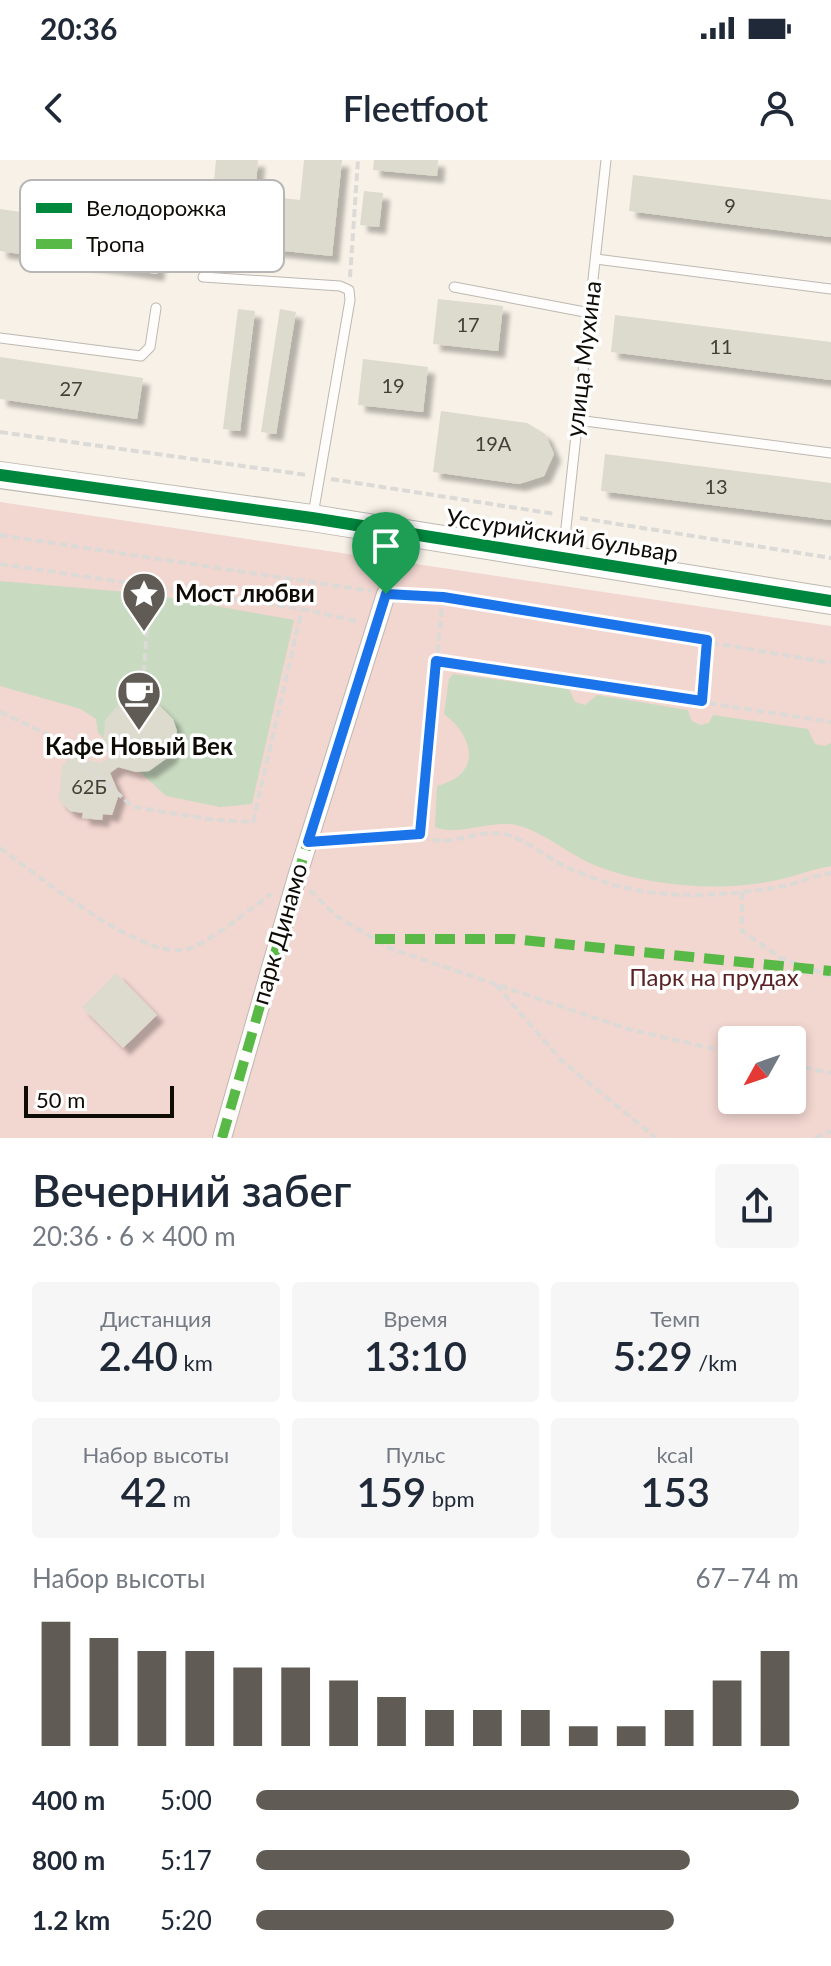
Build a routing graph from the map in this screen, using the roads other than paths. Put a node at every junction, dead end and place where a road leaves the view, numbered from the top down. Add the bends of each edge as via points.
1 (606, 160) edge
2 (596, 259) junction
3 (203, 277) dead end
4 (454, 287) dead end
5 (831, 289) edge
6 (156, 308) dead end
7 (590, 313) junction
8 (0, 338) edge
9 (577, 420) junction
10 (831, 453) edge
11 (0, 475) edge
12 (312, 518) junction
13 (563, 558) junction
14 (386, 594) road end
15 (831, 601) edge
16 (222, 1138) edge

1 - 2 lane, улица Мухина
2 - 5 lane
2 - 7 lane, улица Мухина
3 - 12 lane via 349,290
4 - 7 lane
6 - 8 lane via 150,347 141,356
7 - 9 lane, улица Мухина
9 - 10 lane
9 - 13 lane, улица Мухина
11 - 12 street, Уссурийский бульвар
12 - 13 street, Уссурийский бульвар
13 - 15 street, Уссурийский бульвар
14 - 16 street, парк Динамо

